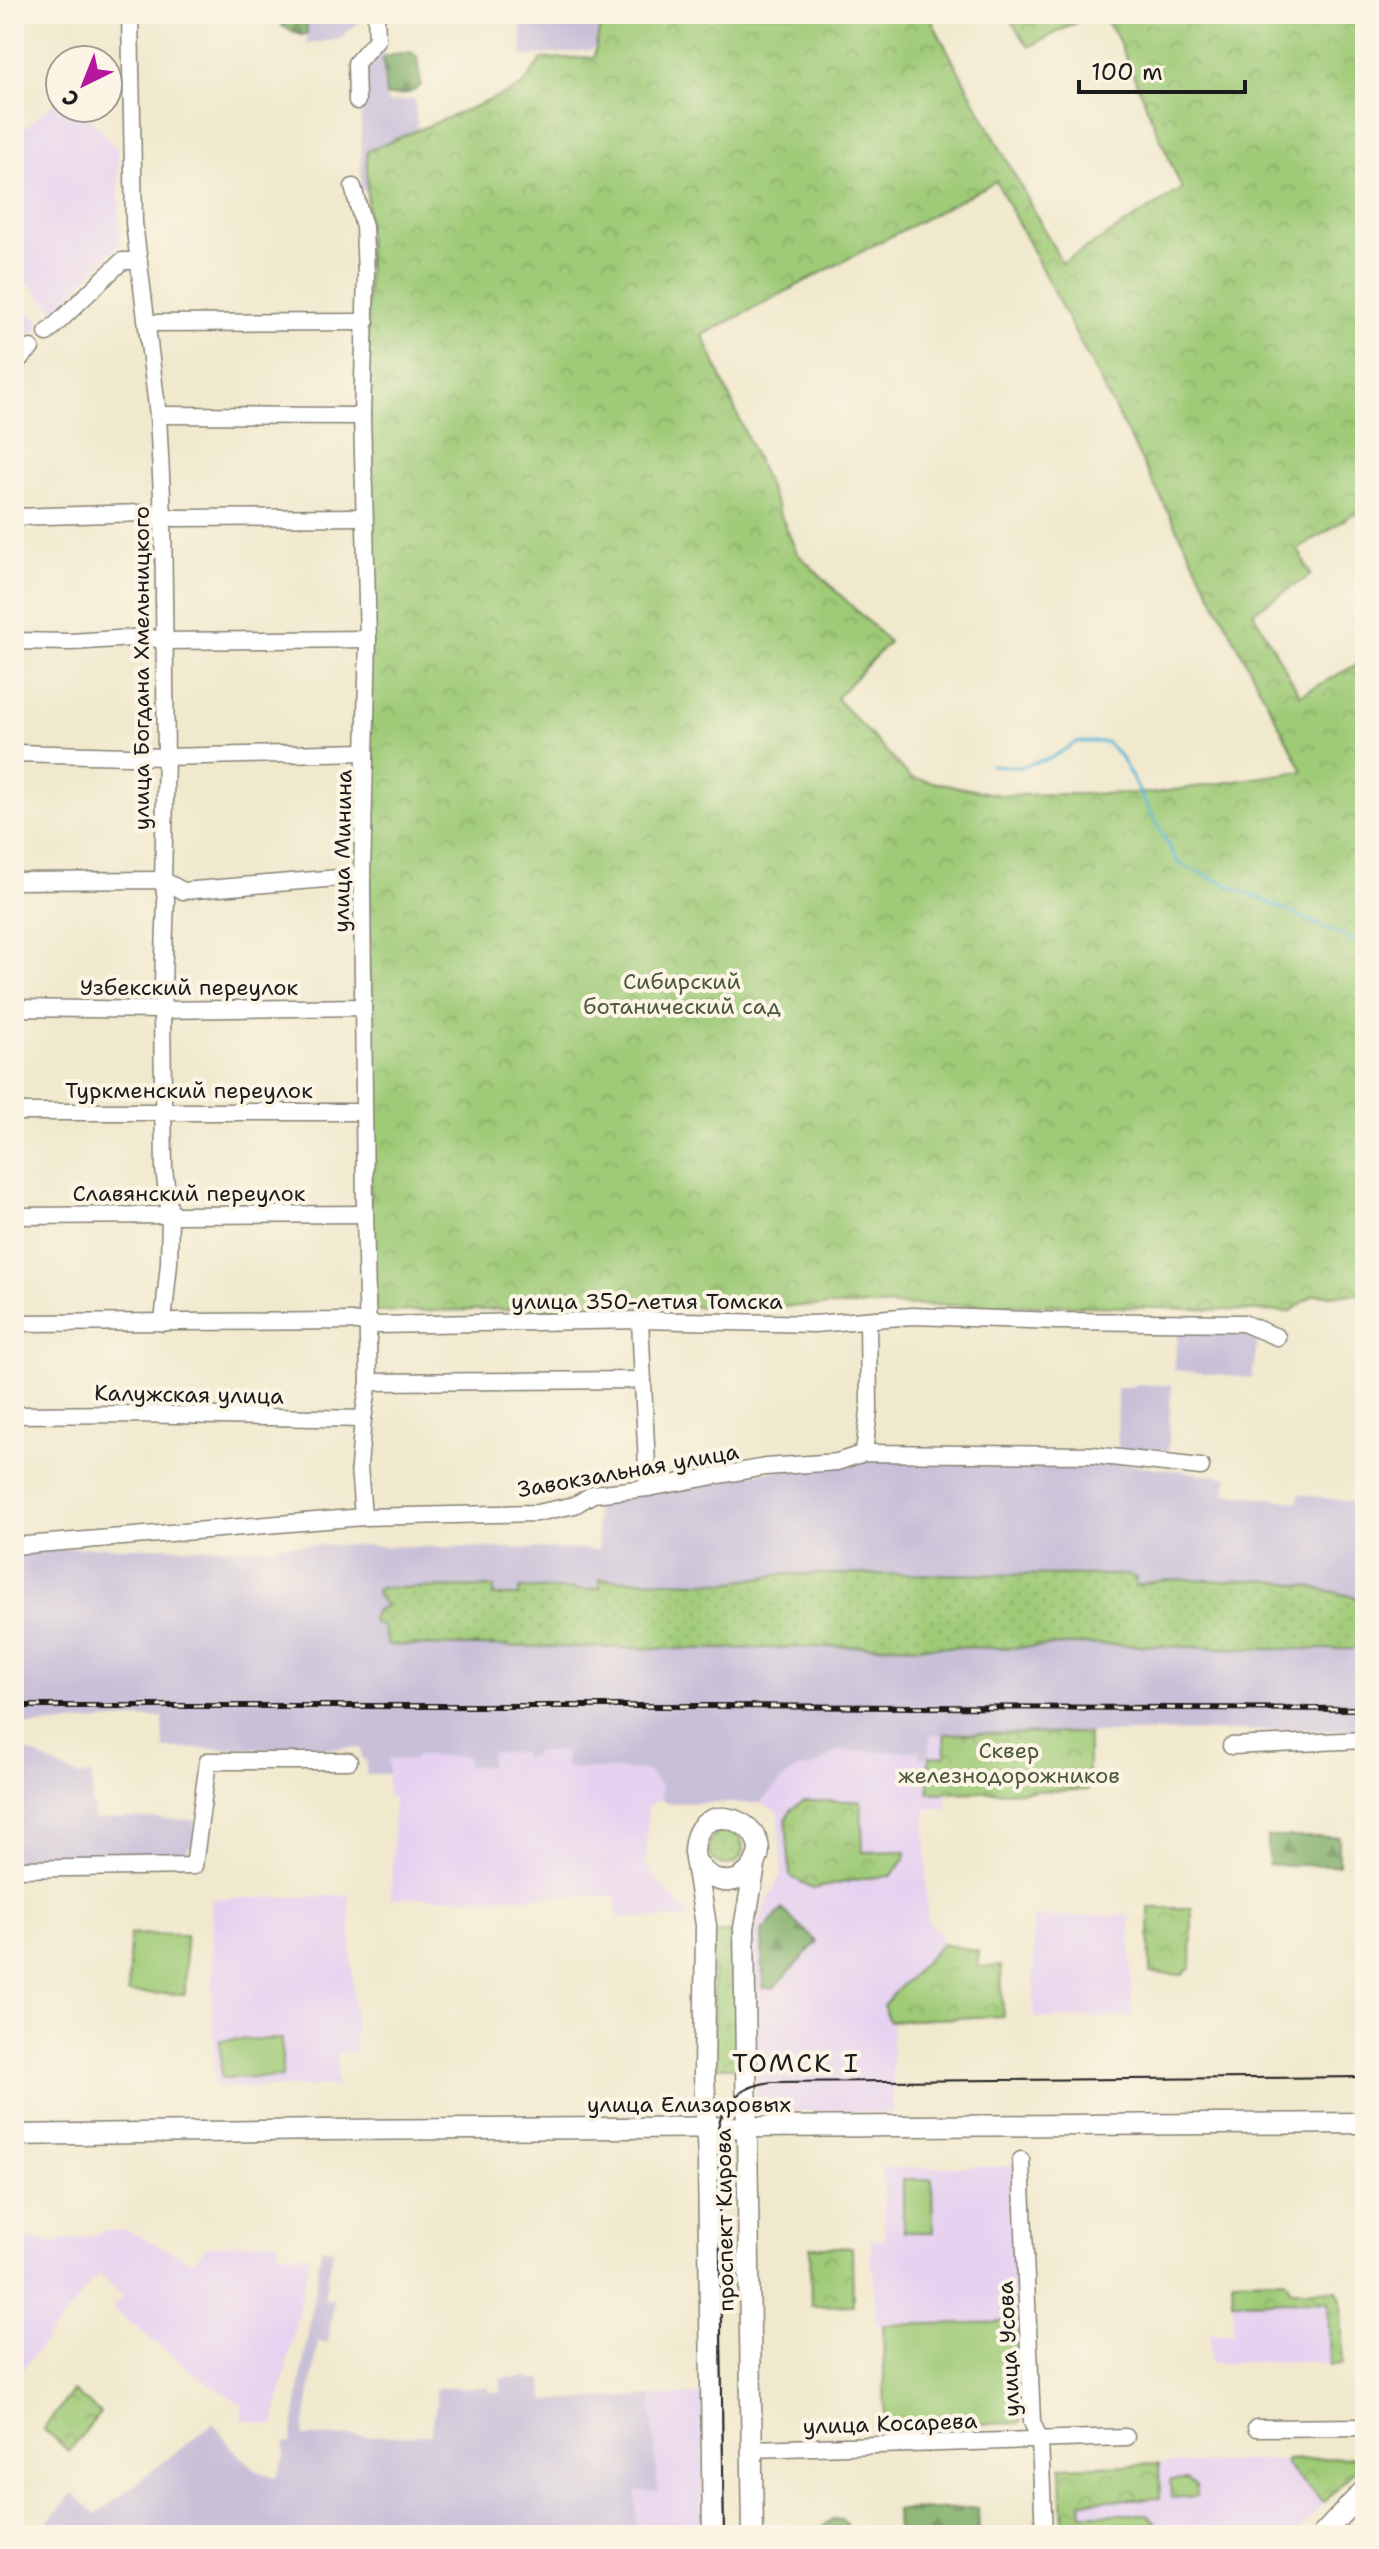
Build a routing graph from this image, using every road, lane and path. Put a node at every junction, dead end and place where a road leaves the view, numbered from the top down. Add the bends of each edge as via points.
1 (130, 14) edge
2 (376, 14) edge
3 (357, 101) dead end
4 (353, 187) dead end
5 (139, 261) junction
6 (366, 322) junction
7 (147, 323) junction
8 (47, 333) dead end
9 (31, 348) dead end
10 (14, 364) edge
11 (158, 415) junction
12 (362, 416) junction
13 (163, 516) junction
14 (14, 517) edge
15 (364, 517) junction
16 (368, 639) junction
17 (14, 641) edge
18 (164, 641) junction
19 (365, 752) junction
20 (14, 753) edge
21 (166, 757) junction
22 (362, 876) junction
23 (163, 880) junction
24 (14, 881) edge
25 (363, 1007) junction
26 (14, 1008) edge
27 (162, 1010) junction
28 (14, 1112) edge
29 (164, 1112) junction
30 (364, 1112) junction
31 (365, 1214) junction
32 (170, 1215) junction
33 (14, 1216) edge
34 (640, 1320) junction
35 (868, 1320) junction
36 (14, 1323) edge
37 (163, 1323) junction
38 (367, 1323) junction
39 (1277, 1337) dead end
40 (643, 1380) junction
41 (369, 1382) junction
42 (14, 1415) edge
43 (363, 1419) junction
44 (864, 1453) junction
45 (1201, 1467) dead end
46 (648, 1488) junction
47 (363, 1517) junction
48 (14, 1546) edge
49 (1365, 1740) edge
50 (1231, 1746) dead end
51 (349, 1761) dead end
52 (756, 1858) junction
53 (695, 1860) junction
54 (14, 1869) edge
55 (1365, 2123) edge
56 (747, 2127) junction
57 (707, 2128) junction
58 (14, 2135) edge
59 (1021, 2160) dead end
60 (1365, 2427) edge
61 (1256, 2428) dead end
62 (1126, 2437) dead end
63 (1040, 2440) junction
64 (751, 2449) junction
65 (1365, 2489) edge
66 (713, 2535) edge
67 (753, 2535) edge
68 (1044, 2535) edge
69 (1322, 2535) edge

1 - 5 street, улица Богдана Хмельницкого
2 - 3 street via 377,39 356,63
4 - 6 street, улица Минина via 364,227
5 - 7 street, улица Богдана Хмельницкого
5 - 8 street via 122,261
6 - 7 street
6 - 12 street, улица Минина
7 - 11 street, улица Богдана Хмельницкого
9 - 10 street
11 - 12 street
11 - 13 street, улица Богдана Хмельницкого
12 - 15 street, улица Минина
13 - 14 street
13 - 15 street
13 - 18 street, улица Богдана Хмельницкого
15 - 16 street, улица Минина
16 - 18 street
16 - 19 street, улица Минина
17 - 18 street
18 - 21 street, улица Богдана Хмельницкого
19 - 21 street
19 - 22 street, улица Минина
20 - 21 street
21 - 23 street, улица Богдана Хмельницкого
22 - 23 street via 183,891
22 - 25 street, улица Минина
23 - 24 street
23 - 27 street, улица Богдана Хмельницкого
25 - 27 street, Узбекский переулок
25 - 30 street, улица Минина
26 - 27 street, Узбекский переулок
27 - 29 street, улица Богдана Хмельницкого
28 - 29 street, Туркменский переулок
29 - 30 street, Туркменский переулок
29 - 32 street, улица Богдана Хмельницкого
30 - 31 street, улица Минина
31 - 32 street, Славянский переулок
31 - 38 street, улица Минина
32 - 33 street, Славянский переулок
32 - 37 street, улица Богдана Хмельницкого
34 - 35 street, улица 350-летия Томска
34 - 38 street, улица 350-летия Томска
34 - 40 street
35 - 39 street, улица 350-летия Томска via 913,1316 1243,1323
35 - 44 street
36 - 37 street, улица 350-летия Томска
37 - 38 street, улица 350-летия Томска
38 - 41 street, улица Минина
40 - 41 street
40 - 46 street
41 - 43 street, улица Минина
42 - 43 street, Калужская улица
43 - 47 street, улица Минина
44 - 45 street, Завокзальная улица via 1093,1455
44 - 46 street, Завокзальная улица via 837,1462 765,1467
46 - 47 street, Завокзальная улица via 593,1494 575,1505 537,1513
47 - 48 street, Завокзальная улица
49 - 50 street
51 - 54 street via 208,1761 194,1866
52 - 53 main road via 748,1872 727,1881 705,1874
52 - 53 main road via 757,1843 750,1829 721,1818 699,1831
52 - 56 main road, проспект Кирова via 744,1928
53 - 57 main road, проспект Кирова via 706,1925
55 - 56 main road, улица Елизаровых
56 - 57 main road, улица Елизаровых
56 - 64 main road, проспект Кирова
57 - 58 main road, улица Елизаровых
57 - 66 main road, проспект Кирова
59 - 63 street, улица Усова via 1032,2422
60 - 61 street
62 - 63 street, улица Косарева
63 - 64 street, улица Косарева
63 - 68 street, улица Усова
64 - 67 main road, проспект Кирова
65 - 69 main road

